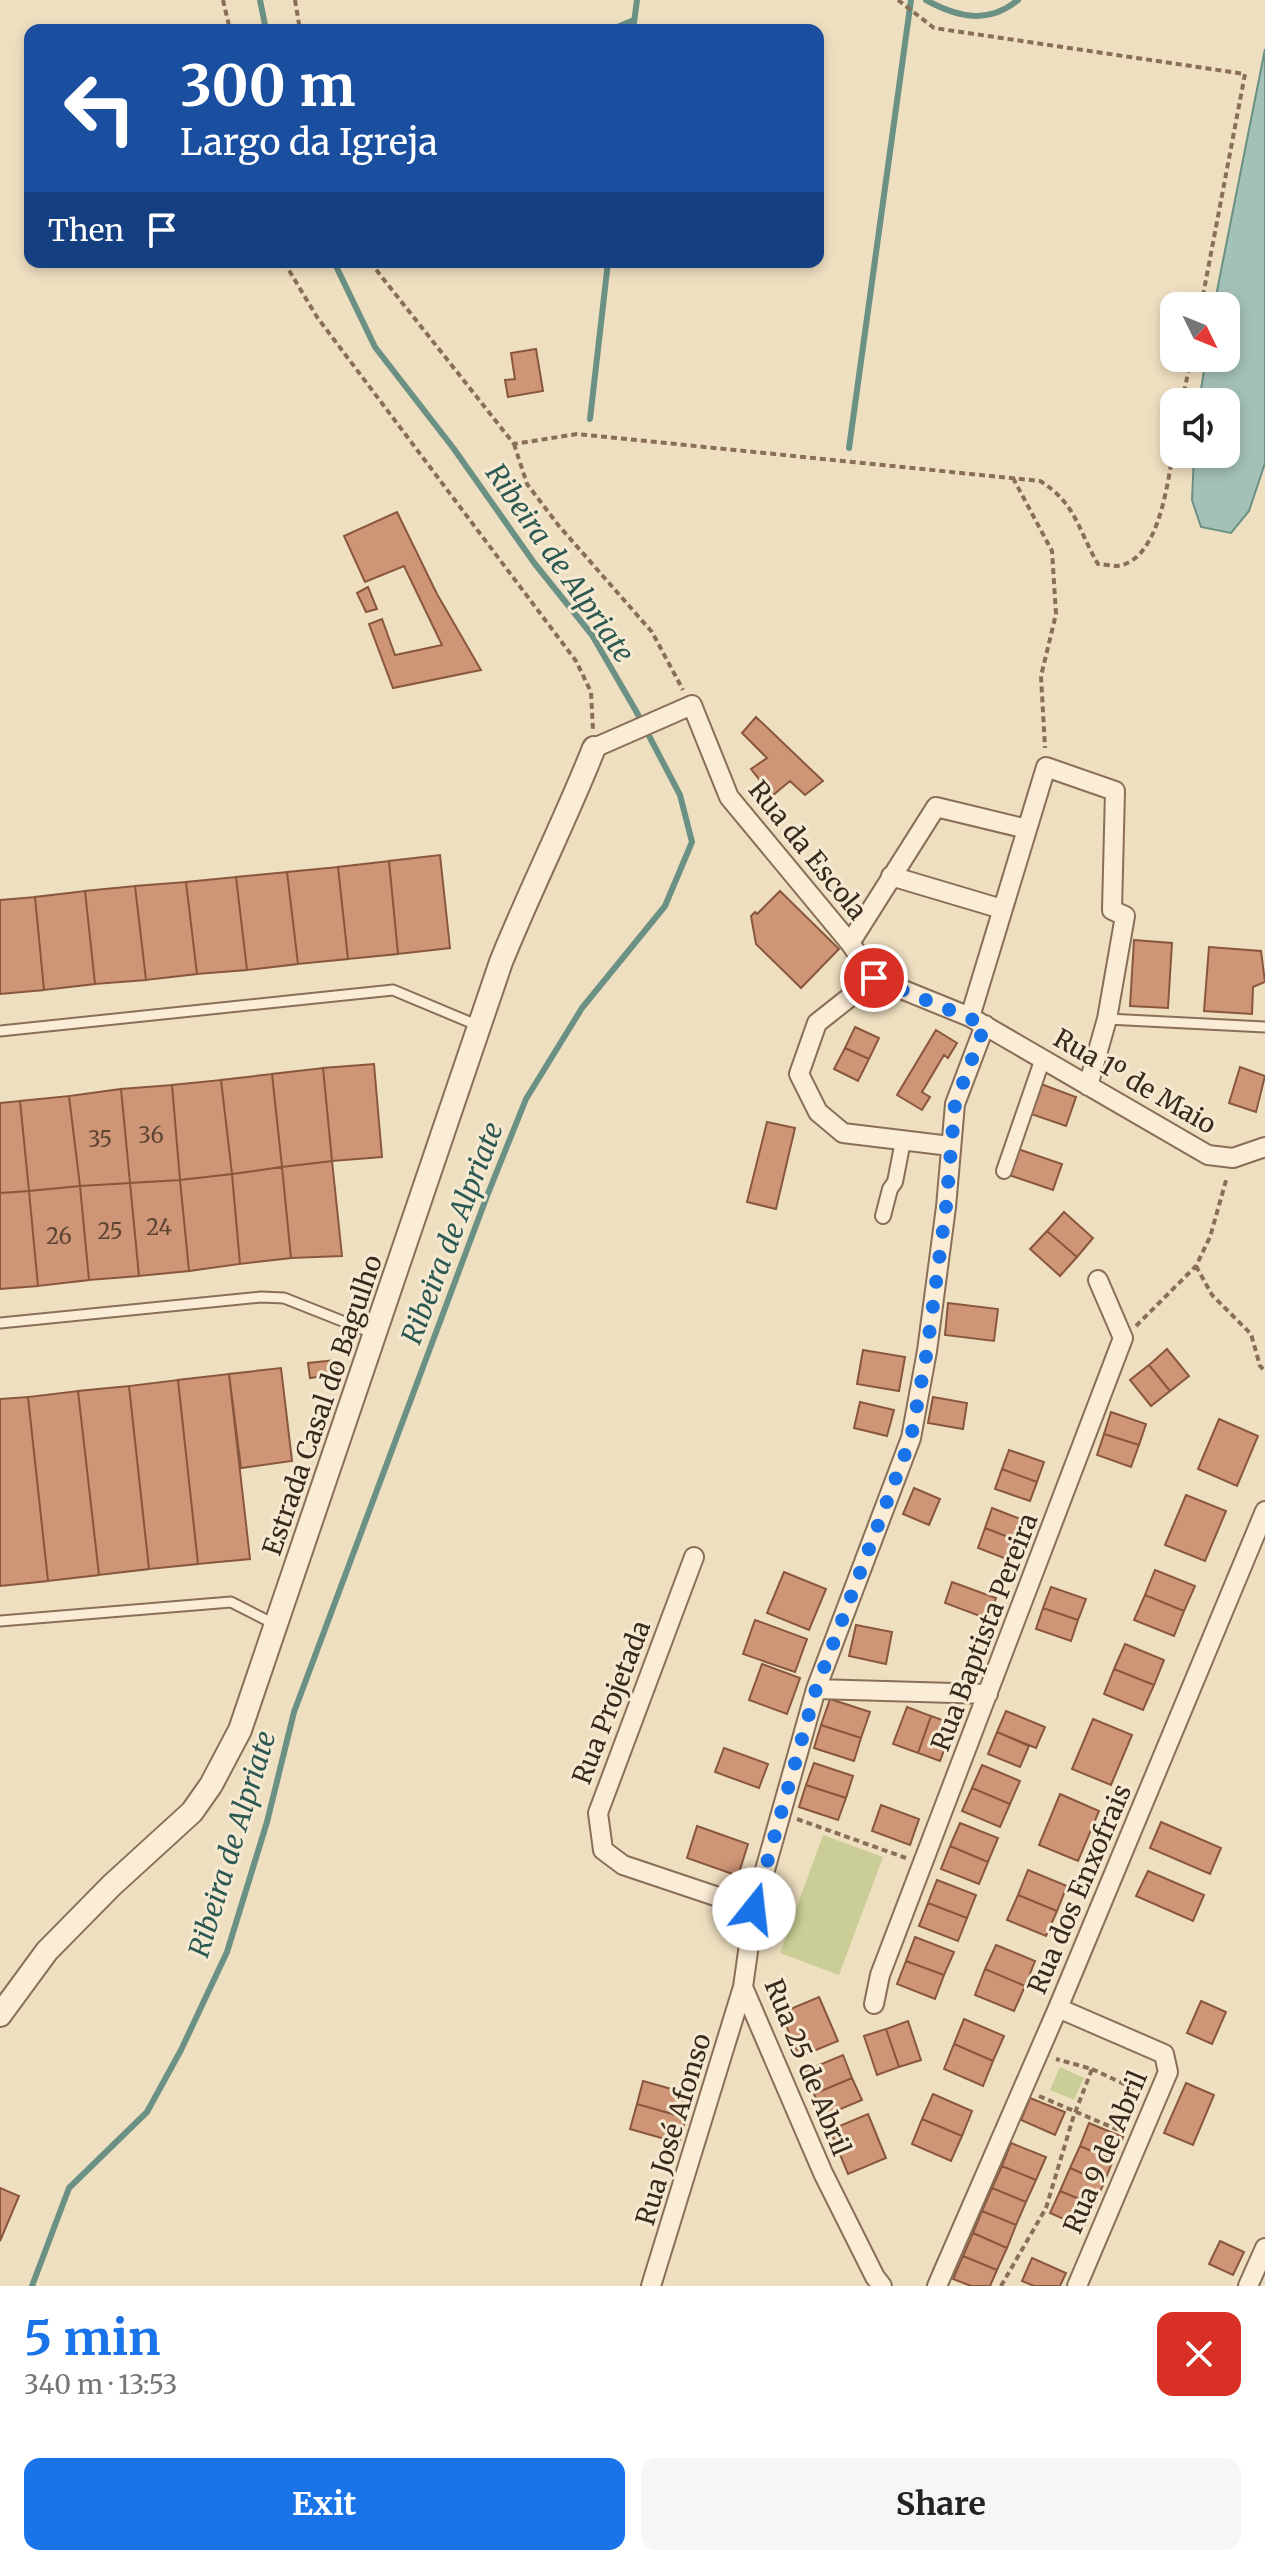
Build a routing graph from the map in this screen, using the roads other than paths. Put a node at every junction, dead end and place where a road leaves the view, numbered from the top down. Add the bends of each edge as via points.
1 (594, 748) joint
2 (1027, 829) junction
3 (891, 876) junction
4 (1002, 909) junction
5 (850, 943) junction
6 (874, 978) junction
7 (1107, 1019) junction
8 (978, 1021) junction
9 (479, 1026) junction
10 (1265, 1027) edge
11 (0, 1031) edge
12 (1043, 1058) junction
13 (1088, 1086) junction
14 (903, 1141) junction
15 (950, 1146) junction
16 (1265, 1147) edge
17 (1004, 1171) dead end
18 (883, 1216) dead end
19 (1098, 1280) dead end
20 (0, 1323) edge
21 (375, 1334) junction
22 (1265, 1511) edge
23 (694, 1557) dead end
24 (0, 1621) edge
25 (276, 1625) junction
26 (816, 1689) junction
27 (988, 1694) junction
28 (754, 1909) junction
29 (743, 1987) junction
30 (874, 2004) dead end
31 (1058, 2008) junction
32 (0, 2015) edge
33 (1265, 2248) edge
34 (876, 2283) edge
35 (657, 2284) edge
36 (937, 2286) edge
37 (1077, 2286) edge
38 (1248, 2286) edge

1 - 5 street, Rua da Escola via 692,705 729,797
1 - 9 street, Estrada Casal do Bagulho via 516,925
2 - 3 street via 936,807
2 - 4 street, Rua 25 de Abril
2 - 7 street, Rua 25 de Abril via 1046,767 1115,791 1112,910 1125,916
3 - 4 street
3 - 5 street
4 - 8 street, Rua 25 de Abril
5 - 6 street, Rua da Escola
6 - 8 street
6 - 14 street via 817,1023 799,1074 818,1112 843,1133
7 - 10 lane
7 - 13 street
8 - 12 street, Rua 1º de Maio
8 - 15 street, Rua 25 de Abril via 955,1104
9 - 11 lane via 393,990
9 - 21 street, Estrada Casal do Bagulho
12 - 13 street, Rua 1º de Maio
12 - 17 street
13 - 16 street, Rua 1º de Maio via 1208,1155 1233,1158
14 - 15 street
14 - 18 street
15 - 26 street, Rua 25 de Abril via 927,1351 911,1438
19 - 27 street, Rua Baptista Pereira via 1123,1338
20 - 21 lane via 261,1297 284,1298
21 - 25 street, Estrada Casal do Bagulho
22 - 31 street, Rua dos Enxofrais
23 - 28 street, Rua Projetada via 598,1813 603,1850 623,1865
24 - 25 lane via 231,1602
25 - 32 street, Estrada Casal do Bagulho via 240,1730 192,1812 47,1951
26 - 27 street
26 - 28 street, Rua 25 de Abril
27 - 30 street, Rua Baptista Pereira via 880,1975
28 - 29 street, Rua 25 de Abril
29 - 34 street, Rua 25 de Abril
29 - 35 street, Rua José Afonso
31 - 36 street, Rua dos Enxofrais
31 - 37 street, Rua 9 de Abril via 1164,2054 1168,2072
33 - 38 street

